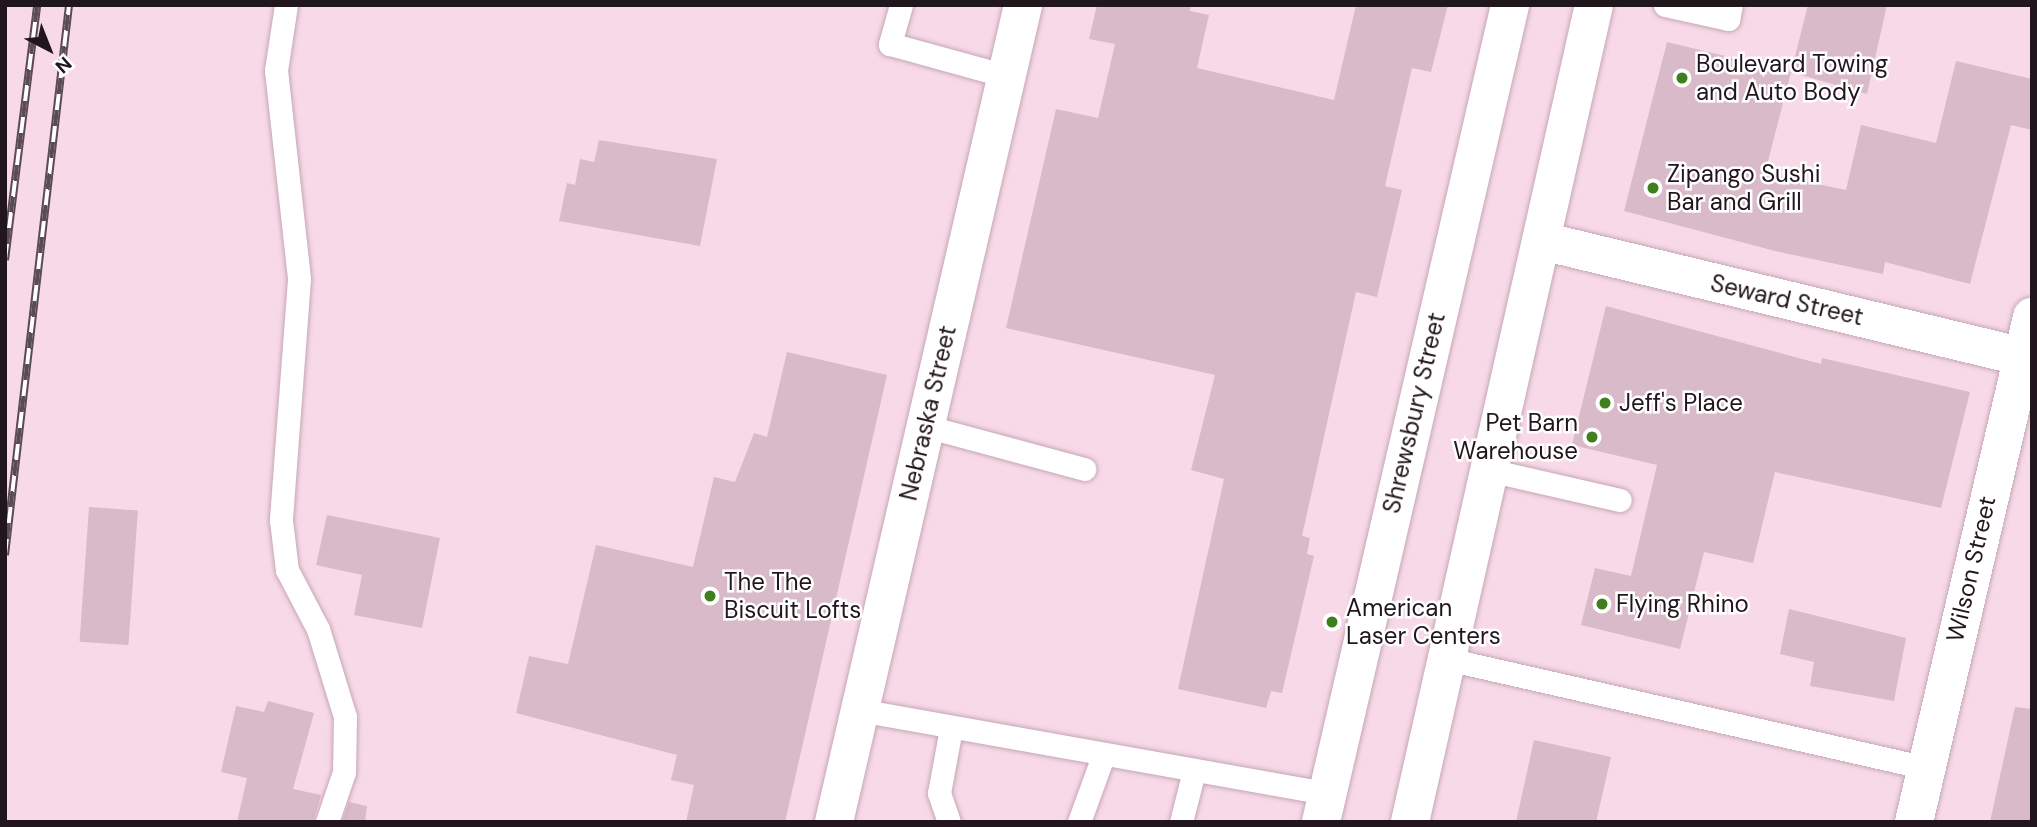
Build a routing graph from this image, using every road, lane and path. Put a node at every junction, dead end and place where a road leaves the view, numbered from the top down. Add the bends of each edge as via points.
1 (286, 5) edge
2 (901, 5) edge
3 (1023, 5) edge
4 (1510, 5) edge
5 (1594, 5) edge
6 (1665, 5) edge
7 (1731, 5) edge
8 (1006, 76) junction
9 (1542, 241) junction
10 (2032, 317) edge
11 (2026, 357) edge
12 (925, 426) junction
13 (1084, 469) dead end
14 (1489, 470) junction
15 (1620, 500) dead end
16 (1447, 659) junction
17 (859, 710) junction
18 (951, 728) junction
19 (1103, 756) junction
20 (1926, 768) junction
21 (1194, 771) junction
22 (1324, 808) edge
23 (327, 822) edge
24 (834, 822) edge
25 (949, 822) edge
26 (1079, 822) edge
27 (1181, 822) edge
28 (1410, 822) edge
29 (1914, 822) edge

1 - 23 lane via 276,70 299,279 281,520 287,570 318,629 345,717 344,772
2 - 8 lane via 890,44
3 - 8 street, Nebraska Street
4 - 22 street, Shrewsbury Street
5 - 9 street
6 - 7 lane via 1728,19
8 - 12 street, Nebraska Street
9 - 11 street, Seward Street
9 - 14 street
10 - 11 street, Wilson Street
11 - 20 street, Wilson Street
12 - 13 lane
12 - 17 street, Nebraska Street
14 - 15 lane
14 - 16 street
16 - 20 lane
16 - 28 street
17 - 18 lane
17 - 24 street, Nebraska Street
18 - 19 lane
18 - 25 lane via 939,793
19 - 21 lane
19 - 26 lane
20 - 29 street, Wilson Street
21 - 22 lane
21 - 27 lane

